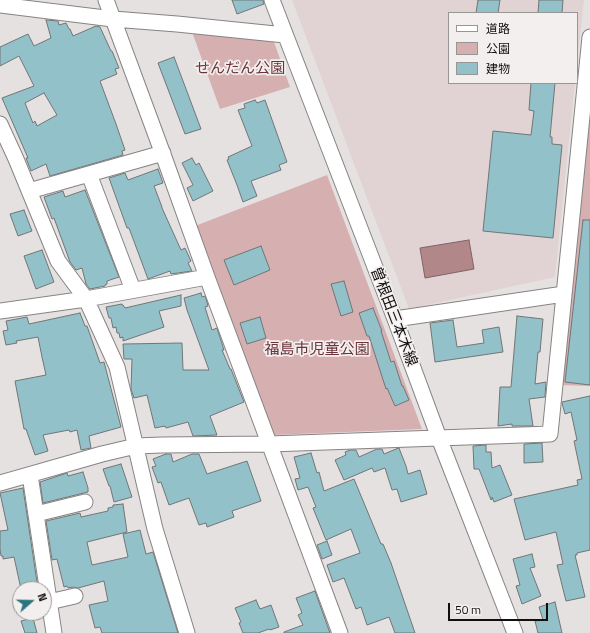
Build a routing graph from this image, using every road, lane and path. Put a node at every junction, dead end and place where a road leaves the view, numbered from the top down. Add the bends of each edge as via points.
1 (106, 0) edge
2 (272, 0) edge
3 (0, 5) edge
4 (113, 19) junction
5 (285, 35) junction
6 (590, 37) edge
7 (588, 68) edge
8 (0, 124) edge
9 (163, 153) junction
10 (89, 174) junction
11 (29, 190) junction
12 (207, 277) junction
13 (133, 290) junction
14 (564, 294) junction
15 (86, 299) junction
16 (0, 311) edge
17 (395, 319) junction
18 (439, 438) junction
19 (270, 444) junction
20 (136, 446) junction
21 (30, 475) junction
22 (0, 483) edge
23 (85, 502) dead end
24 (36, 514) junction
25 (47, 581) edge
26 (75, 596) dead end
27 (52, 602) edge
28 (52, 618) edge
29 (54, 633) edge
30 (187, 633) edge
31 (340, 633) edge
32 (515, 633) edge

1 - 4 street
2 - 5 street, 曽根田三本木線
3 - 4 street
4 - 5 street
4 - 9 street
5 - 17 street, 曽根田三本木線
6 - 7 street
7 - 14 street
8 - 11 street
9 - 10 street
9 - 12 street
10 - 11 street
10 - 13 street
11 - 15 street via 58,261
12 - 13 street
12 - 19 street
13 - 15 street
14 - 17 street
14 - 18 street via 550,434
15 - 16 street
15 - 20 street via 117,368
17 - 18 street, 曽根田三本木線
18 - 19 street
18 - 32 street, 曽根田三本木線
19 - 20 street
19 - 31 street
20 - 21 street
20 - 30 street via 155,529
21 - 22 street
21 - 24 street
23 - 24 street
24 - 25 street
26 - 27 street
28 - 29 street

